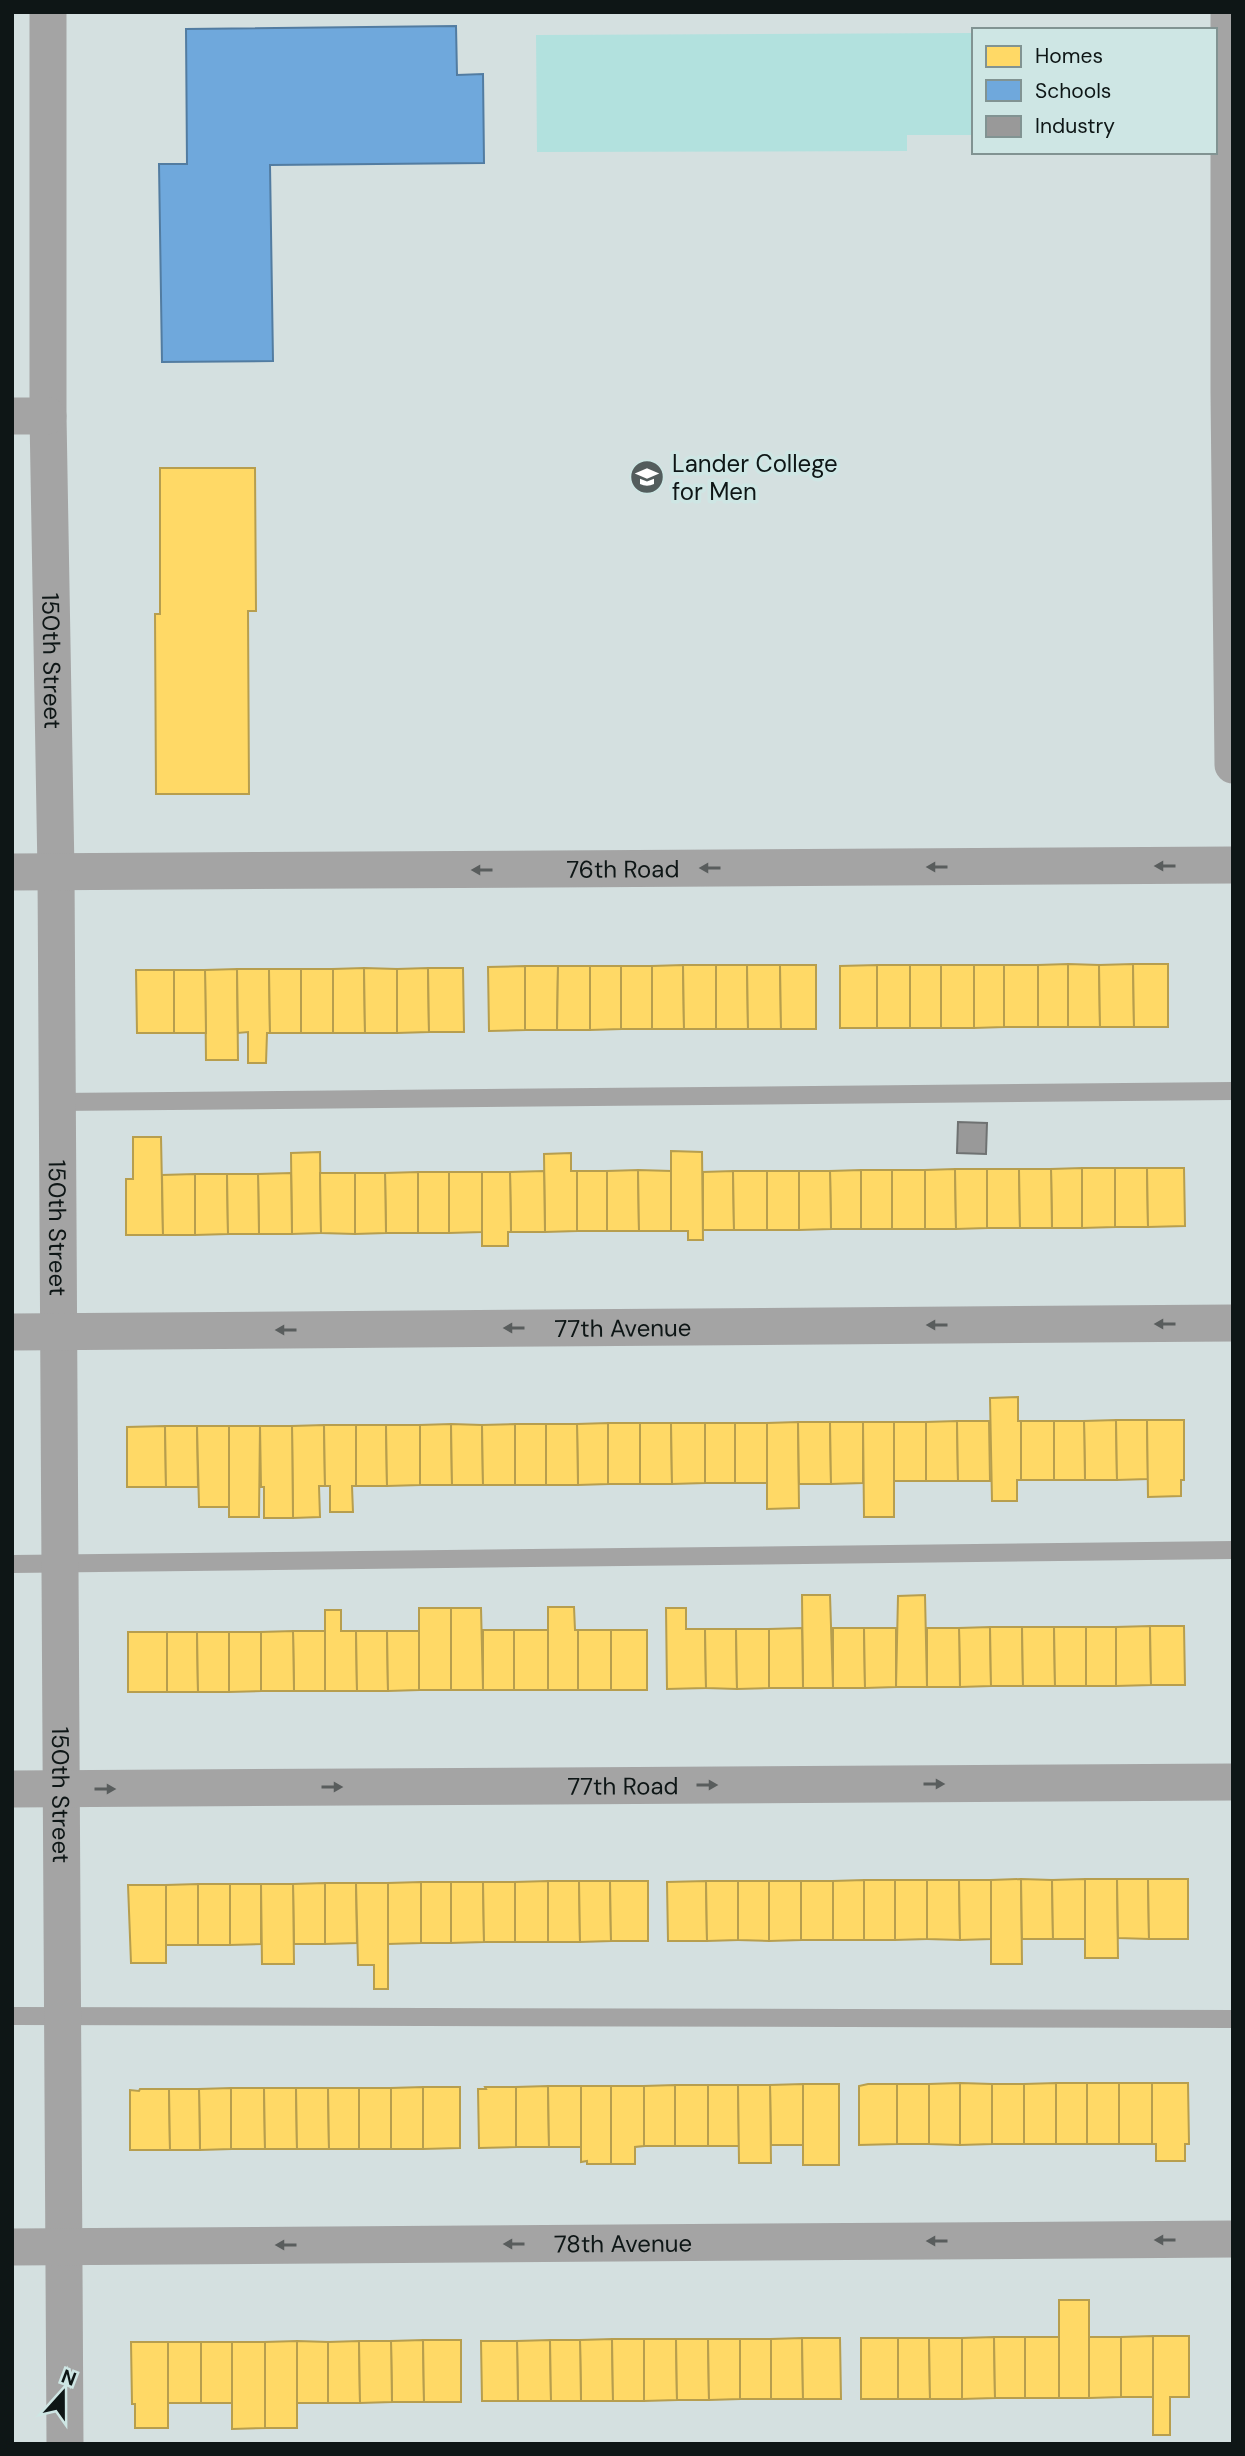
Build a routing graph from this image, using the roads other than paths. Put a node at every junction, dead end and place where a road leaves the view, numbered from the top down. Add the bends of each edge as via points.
1 (48, 12) edge
2 (1229, 12) edge
3 (12, 416) edge
4 (48, 416) junction
5 (1233, 765) edge
6 (1233, 865) edge
7 (12, 872) edge
8 (56, 872) junction
9 (1233, 1091) edge
10 (56, 1102) junction
11 (1233, 1323) edge
12 (12, 1332) edge
13 (58, 1332) junction
14 (1233, 1550) edge
15 (12, 1564) edge
16 (59, 1564) junction
17 (1233, 1782) edge
18 (12, 1789) edge
19 (60, 1789) junction
20 (62, 2015) junction
21 (12, 2016) edge
22 (1233, 2019) edge
23 (1233, 2239) edge
24 (64, 2246) junction
25 (12, 2247) edge
26 (65, 2444) edge

1 - 4 street, 150th Street
2 - 5 street
3 - 4 street
4 - 8 street, 150th Street
6 -> 8 street, 76th Road
7 - 8 street, 76th Road
8 - 10 street, 150th Street
9 - 10 lane
10 - 13 street, 150th Street
11 -> 13 street, 77th Avenue
12 - 13 street, 77th Avenue
13 - 16 street, 150th Street
14 - 16 lane
15 - 16 lane
16 - 19 street, 150th Street
19 -> 17 street, 77th Road
18 - 19 street, 77th Road
19 - 20 street, 150th Street
20 - 21 lane
20 - 22 lane
20 - 24 street, 150th Street
23 -> 24 street, 78th Avenue
24 - 25 street, 78th Avenue
24 - 26 street, 150th Street

